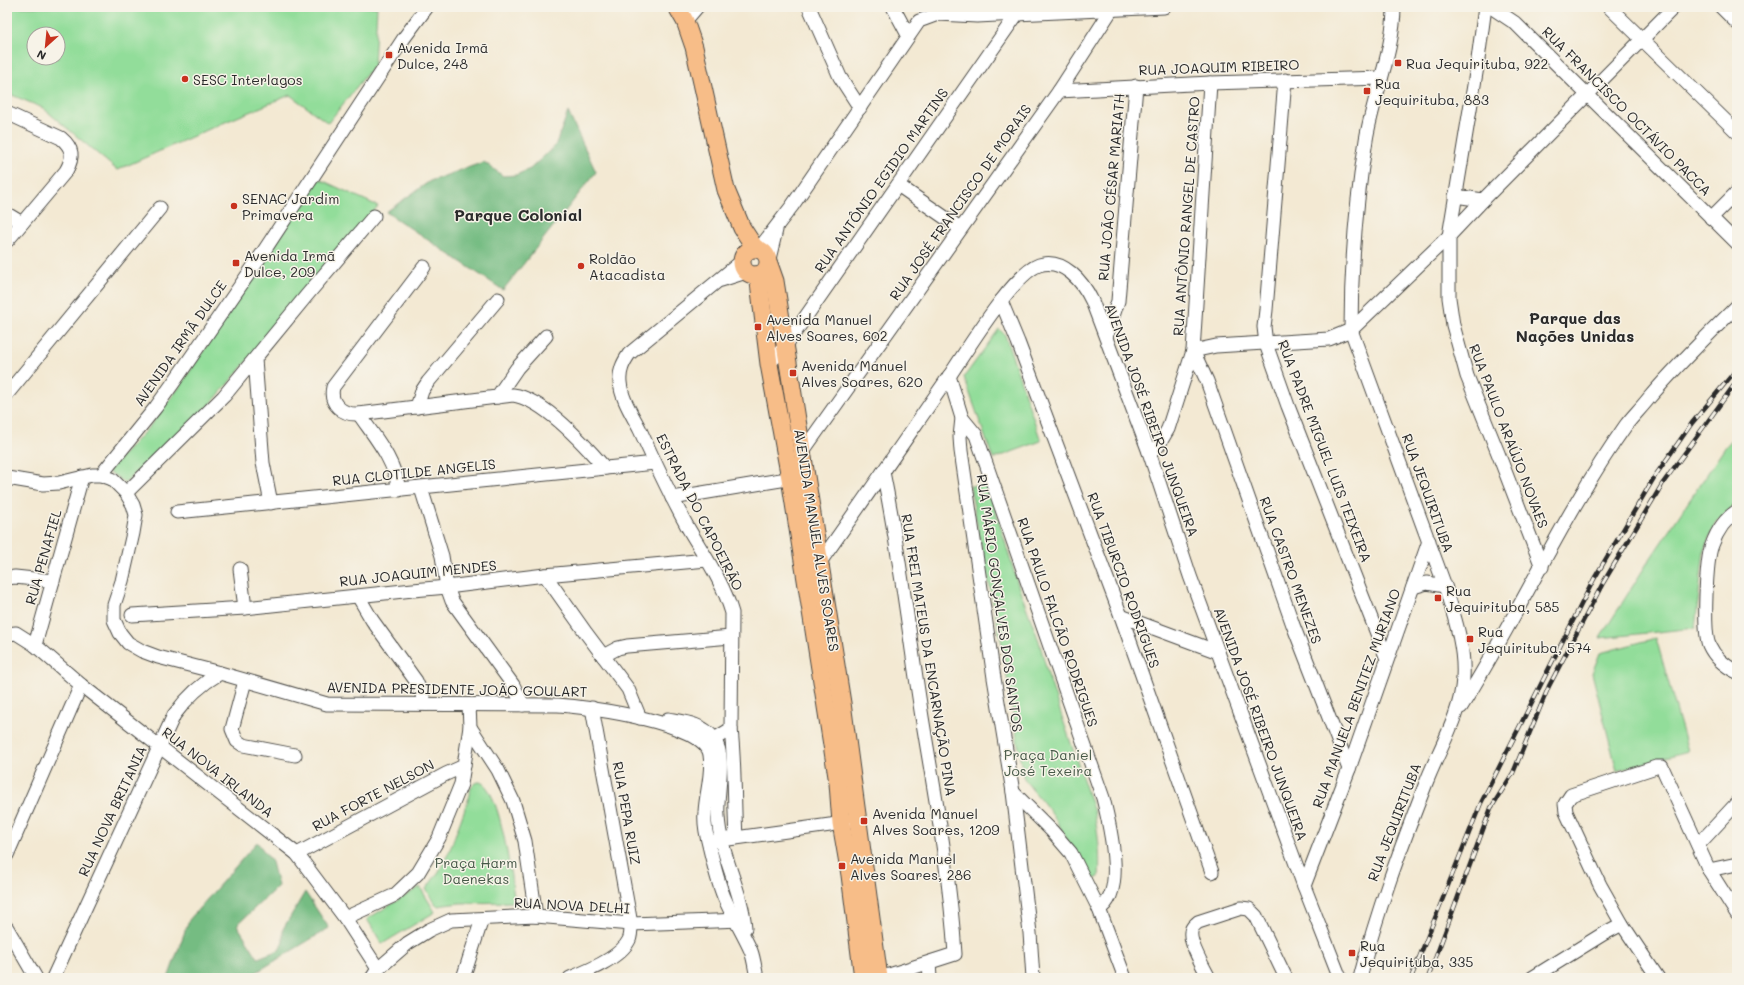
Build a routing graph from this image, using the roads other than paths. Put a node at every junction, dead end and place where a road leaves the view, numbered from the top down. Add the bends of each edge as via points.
1 (427, 7) edge
2 (697, 7) edge
3 (809, 7) edge
4 (893, 7) edge
5 (992, 7) edge
6 (1164, 7) edge
7 (1394, 7) edge
8 (1485, 7) edge
9 (1491, 7) edge
10 (1609, 7) edge
11 (1674, 7) edge
12 (1721, 7) edge
13 (1112, 10) junction
14 (681, 14) edge
15 (1017, 14) junction
16 (977, 16) junction
17 (1737, 23) edge
18 (908, 35) junction
19 (1642, 39) junction
20 (1381, 78) junction
21 (1285, 80) junction
22 (1210, 83) junction
23 (1136, 86) junction
24 (1059, 91) junction
25 (1587, 94) junction
26 (860, 108) junction
27 (7, 113) edge
28 (1737, 132) edge
29 (898, 185) junction
30 (1737, 192) edge
31 (1455, 196) junction
32 (1482, 200) junction
33 (160, 208) dead end
34 (7, 214) edge
35 (374, 216) dead end
36 (1711, 218) junction
37 (22, 223) junction
38 (960, 228) junction
39 (1449, 236) junction
40 (7, 242) edge
41 (1737, 243) edge
42 (755, 260) junction
43 (424, 266) dead end
44 (498, 299) dead end
45 (1001, 301) junction
46 (1737, 306) edge
47 (1351, 330) junction
48 (546, 336) dead end
49 (1106, 336) junction
50 (1266, 344) junction
51 (786, 345) junction
52 (1193, 351) junction
53 (255, 359) junction
54 (770, 364) junction
55 (950, 376) junction
56 (1207, 380) junction
57 (1184, 381) junction
58 (7, 394) edge
59 (497, 397) junction
60 (418, 407) junction
61 (359, 414) junction
62 (962, 418) junction
63 (803, 451) junction
64 (1149, 452) junction
65 (655, 463) junction
66 (604, 468) junction
67 (883, 472) junction
68 (101, 475) junction
69 (807, 476) junction
70 (82, 477) junction
71 (7, 478) edge
72 (790, 478) junction
73 (421, 488) junction
74 (399, 490) junction
75 (126, 493) junction
76 (672, 498) junction
77 (271, 503) junction
78 (1737, 511) edge
79 (177, 512) dead end
80 (1429, 541) junction
81 (707, 560) junction
82 (820, 562) junction
83 (803, 564) junction
84 (1542, 567) junction
85 (240, 569) dead end
86 (545, 575) junction
87 (7, 578) edge
88 (53, 581) junction
89 (1445, 586) junction
90 (447, 587) junction
91 (1412, 587) junction
92 (358, 596) junction
93 (245, 608) junction
94 (132, 615) dead end
95 (1121, 616) junction
96 (7, 634) edge
97 (731, 637) junction
98 (35, 645) junction
99 (1218, 652) junction
100 (603, 656) junction
101 (1387, 659) junction
102 (1737, 672) edge
103 (220, 673) junction
104 (1483, 673) junction
105 (1463, 677) junction
106 (245, 680) junction
107 (81, 685) junction
108 (426, 704) junction
109 (469, 705) junction
110 (523, 705) junction
111 (592, 708) junction
112 (634, 715) junction
113 (1454, 718) junction
114 (470, 727) junction
115 (731, 729) junction
116 (710, 742) junction
117 (159, 747) junction
118 (295, 754) dead end
119 (464, 766) junction
120 (1348, 769) junction
121 (1013, 792) junction
122 (1737, 803) edge
123 (858, 818) junction
124 (841, 823) junction
125 (736, 838) junction
126 (722, 840) junction
127 (708, 842) junction
128 (1698, 845) junction
129 (297, 854) junction
130 (7, 855) edge
131 (1737, 864) edge
132 (1710, 870) junction
133 (1212, 872) dead end
134 (1304, 886) junction
135 (1099, 909) junction
136 (1737, 914) edge
137 (536, 916) junction
138 (345, 918) junction
139 (482, 919) junction
140 (740, 920) junction
141 (631, 924) junction
142 (1622, 924) junction
143 (7, 928) edge
144 (1118, 960) junction
145 (929, 963) junction
146 (375, 973) edge
147 (36, 978) edge
148 (54, 978) edge
149 (464, 978) edge
150 (570, 978) edge
151 (757, 978) edge
152 (863, 978) edge
153 (880, 978) edge
154 (930, 978) edge
155 (1033, 978) edge
156 (1117, 978) edge
157 (1125, 978) edge
158 (1208, 978) edge
159 (1286, 978) edge
160 (1340, 978) edge
161 (1360, 978) edge
162 (1532, 978) edge
163 (1658, 978) edge

1 - 68 street, AVENIDA IRMÃ DULCE via 176,379
2 - 14 street
3 - 26 street via 840,77
4 - 18 street
5 - 16 street
6 - 13 street
7 - 20 street, RUA JEQUIRITUBA
8 - 31 street, RUA PAULO ARAÚJO NOVAES
9 - 25 street, RUA FRANCISCO OCTÁVIO PACCA via 1515,23
10 - 19 street
11 - 19 street
12 - 17 street
13 - 15 street
13 - 24 street, RUA JOSÉ FRANCISCO DE MORAIS
14 - 42 main road, AVENIDA MANUEL ALVES SOARES via 694,47 726,190
15 - 16 street
15 - 29 street, RUA ANTÔNIO EGIDIO MARTINS
16 - 18 street via 929,16 919,21
18 - 26 street
19 - 25 street
19 - 28 street
20 - 21 street, RUA JOAQUIM RIBEIRO
20 - 47 street, RUA JEQUIRITUBA via 1366,139 1358,197
21 - 22 street, RUA JOAQUIM RIBEIRO
21 - 50 street, RUA PADRE MIGUEL LUIS TEIXEIRA via 1264,327
22 - 23 street, RUA JOAQUIM RIBEIRO
22 - 52 street, RUA ANTÔNIO RANGEL DE CASTRO
23 - 24 street, RUA JOAQUIM RIBEIRO
23 - 49 street, RUA JOÃO CÉSAR MARIATH via 1118,301
24 - 38 street, RUA JOSÉ FRANCISCO DE MORAIS
25 - 32 street
25 - 36 street, RUA FRANCISCO OCTÁVIO PACCA
26 - 42 street
27 - 37 street via 61,138 71,148 70,164 66,171
29 - 38 street
29 - 51 street, RUA ANTÔNIO EGIDIO MARTINS
30 - 36 street
31 - 32 street
31 - 39 street, RUA PAULO ARAÚJO NOVAES
32 - 39 street
33 - 58 street
34 - 37 street
35 - 53 street
36 - 41 street, RUA FRANCISCO OCTÁVIO PACCA
37 - 40 street
38 - 63 street, RUA JOSÉ FRANCISCO DE MORAIS
39 - 47 street
39 - 84 street, RUA PAULO ARAÚJO NOVAES via 1448,298 1452,325 1467,376
42 - 51 main road, AVENIDA MANUEL ALVES SOARES via 775,280
42 - 54 main road, AVENIDA MANUEL ALVES SOARES
42 - 65 street, ESTRADA DO CAPOEIRÃO via 717,281 649,336 629,354 622,365 621,389
43 - 61 street via 333,387 332,397 338,407 350,414
44 - 60 street via 428,382 422,391
45 - 49 street, AVENIDA JOSÉ RIBEIRO JUNQUEIRA via 1027,271 1040,265 1064,268 1073,274 1087,291
45 - 55 street, AVENIDA JOSÉ RIBEIRO JUNQUEIRA
45 - 95 street, RUA TIBURCIO RODRIGUES
46 - 84 street via 1665,379 1627,423 1587,486
47 - 50 street via 1329,339
47 - 80 street, RUA JEQUIRITUBA
48 - 59 street via 517,368
49 - 64 street, AVENIDA JOSÉ RIBEIRO JUNQUEIRA
50 - 52 street via 1216,346
50 - 101 street, RUA PADRE MIGUEL LUIS TEIXEIRA
51 - 54 street, RUA ANTÔNIO EGIDIO MARTINS
51 - 63 main road, AVENIDA MANUEL ALVES SOARES
52 - 56 street, RUA CASTRO MENEZES
52 - 57 street, RUA ANTÔNIO RANGEL DE CASTRO
53 - 75 street via 220,401
53 - 77 street via 261,449 265,483
54 - 72 main road, AVENIDA MANUEL ALVES SOARES
55 - 62 street, RUA MÁRIO GONÇALVES DOS SANTOS
55 - 67 street, AVENIDA JOSÉ RIBEIRO JUNQUEIRA
56 - 57 street
56 - 120 street, RUA CASTRO MENEZES via 1293,625
57 - 64 street, RUA ANTÔNIO RANGEL DE CASTRO via 1164,437 1158,446
59 - 60 street
59 - 66 street via 522,396 542,408 582,442
60 - 61 street
61 - 74 street via 390,459
62 - 121 street, RUA MÁRIO GONÇALVES DOS SANTOS via 961,451
62 - 135 street, RUA PAULO FALCÃO RODRIGUES via 976,435 1103,798 1114,853 1114,879 1109,900
63 - 69 main road, AVENIDA MANUEL ALVES SOARES
64 - 99 street, AVENIDA JOSÉ RIBEIRO JUNQUEIRA
65 - 66 street, RUA CLOTILDE ANGELIS
65 - 76 street, ESTRADA DO CAPOEIRÃO
66 - 73 street, RUA CLOTILDE ANGELIS
67 - 82 street, AVENIDA JOSÉ RIBEIRO JUNQUEIRA
67 - 145 street, RUA FREI MATEUS DA ENCARNAÇÃO PINA via 893,518 934,785 954,935 955,954
68 - 70 street
68 - 75 street, AVENIDA PRESIDENTE JOÃO GOULART via 112,479
69 - 72 street
69 - 82 main road, AVENIDA MANUEL ALVES SOARES
70 - 71 street via 43,484
70 - 88 street, RUA PENAFIEL
72 - 76 street
72 - 83 main road, AVENIDA MANUEL ALVES SOARES
73 - 74 street, RUA CLOTILDE ANGELIS
73 - 90 street via 445,567
74 - 77 street, RUA CLOTILDE ANGELIS
75 - 103 street, AVENIDA PRESIDENTE JOÃO GOULART via 136,515 122,581 114,605 114,620 120,633 128,643 147,653
76 - 81 street, ESTRADA DO CAPOEIRÃO
77 - 79 street, RUA CLOTILDE ANGELIS
78 - 102 street via 1722,525 1712,546 1706,628 1708,644 1716,656
80 - 89 street, RUA JEQUIRITUBA
80 - 91 street, RUA MANUELA BENITEZ MURIANO
81 - 86 street, RUA JOAQUIM MENDES
81 - 97 street, ESTRADA DO CAPOEIRÃO via 720,581 732,613
82 - 83 street
82 - 123 main road, AVENIDA MANUEL ALVES SOARES
83 - 124 main road, AVENIDA MANUEL ALVES SOARES via 838,783
84 - 104 street
85 - 93 street
86 - 90 street, RUA JOAQUIM MENDES
86 - 100 street
87 - 88 street
88 - 98 street, RUA PENAFIEL
89 - 91 street, RUA MANUELA BENITEZ MURIANO via 1427,583
89 - 105 street, RUA JEQUIRITUBA via 1460,639
90 - 92 street, RUA JOAQUIM MENDES
90 - 110 street via 452,601 513,685
91 - 101 street, RUA MANUELA BENITEZ MURIANO
92 - 93 street, RUA JOAQUIM MENDES
92 - 108 street via 416,681
93 - 94 street, RUA JOAQUIM MENDES
95 - 99 street
95 - 133 street, RUA TIBURCIO RODRIGUES
96 - 98 street, RUA NOVA IRLANDA via 16,633
97 - 100 street via 627,646
97 - 115 street, ESTRADA DO CAPOEIRÃO
98 - 107 street, RUA NOVA IRLANDA
99 - 134 street, AVENIDA JOSÉ RIBEIRO JUNQUEIRA
100 - 112 street via 628,689
101 - 120 street, RUA MANUELA BENITEZ MURIANO
103 - 106 street, AVENIDA PRESIDENTE JOÃO GOULART
103 - 117 street, RUA NOVA BRITANIA via 197,688 182,703
104 - 105 street
104 - 113 street
105 - 113 street, RUA JEQUIRITUBA
106 - 108 street, AVENIDA PRESIDENTE JOÃO GOULART via 327,704
106 - 118 street via 232,729 237,740 243,745
107 - 117 street, RUA NOVA IRLANDA
107 - 130 street
108 - 109 street, AVENIDA PRESIDENTE JOÃO GOULART
109 - 110 street, AVENIDA PRESIDENTE JOÃO GOULART
109 - 114 street
110 - 111 street, AVENIDA PRESIDENTE JOÃO GOULART
111 - 112 street, AVENIDA PRESIDENTE JOÃO GOULART
111 - 141 street, RUA PEPA RUIZ
112 - 116 street, AVENIDA PRESIDENTE JOÃO GOULART
113 - 161 street, RUA JEQUIRITUBA via 1385,893
114 - 119 street
114 - 137 street via 498,770 513,801 525,841
115 - 116 street
115 - 125 street
116 - 126 street via 720,754 718,817
116 - 127 street via 712,766 704,813
117 - 129 street, RUA NOVA IRLANDA
117 - 148 street, RUA NOVA BRITANIA
119 - 129 street, RUA FORTE NELSON
119 - 138 street via 461,784 439,838 418,873 395,895
120 - 134 street, RUA MANUELA BENITEZ MURIANO
121 - 135 street via 1070,853
121 - 155 street, RUA MÁRIO GONÇALVES DOS SANTOS
122 - 128 street
123 - 124 street
123 - 153 main road, AVENIDA MANUEL ALVES SOARES
124 - 125 street
124 - 152 main road, AVENIDA MANUEL ALVES SOARES
125 - 126 street
126 - 127 street
126 - 140 street
127 - 140 street via 719,882
128 - 132 street
128 - 142 street via 1662,766 1574,793 1566,801 1566,812 1600,885
129 - 138 street, RUA NOVA IRLANDA
131 - 132 street
132 - 136 street
134 - 160 street, AVENIDA JOSÉ RIBEIRO JUNQUEIRA
135 - 144 street
137 - 139 street, RUA NOVA DELHI
137 - 141 street, RUA NOVA DELHI
138 - 146 street, RUA NOVA IRLANDA
139 - 146 street, RUA NOVA DELHI via 451,920 429,930 402,947
139 - 149 street
140 - 141 street, RUA NOVA DELHI
140 - 151 street via 745,928 743,935 752,953
141 - 150 street via 630,939 621,951
142 - 162 street
142 - 163 street
143 - 147 street
144 - 156 street
144 - 157 street
145 - 153 street, RUA FREI MATEUS DA ENCARNAÇÃO PINA
145 - 154 street
158 - 159 street via 1191,938 1191,930 1198,922 1241,908 1249,909 1256,916

